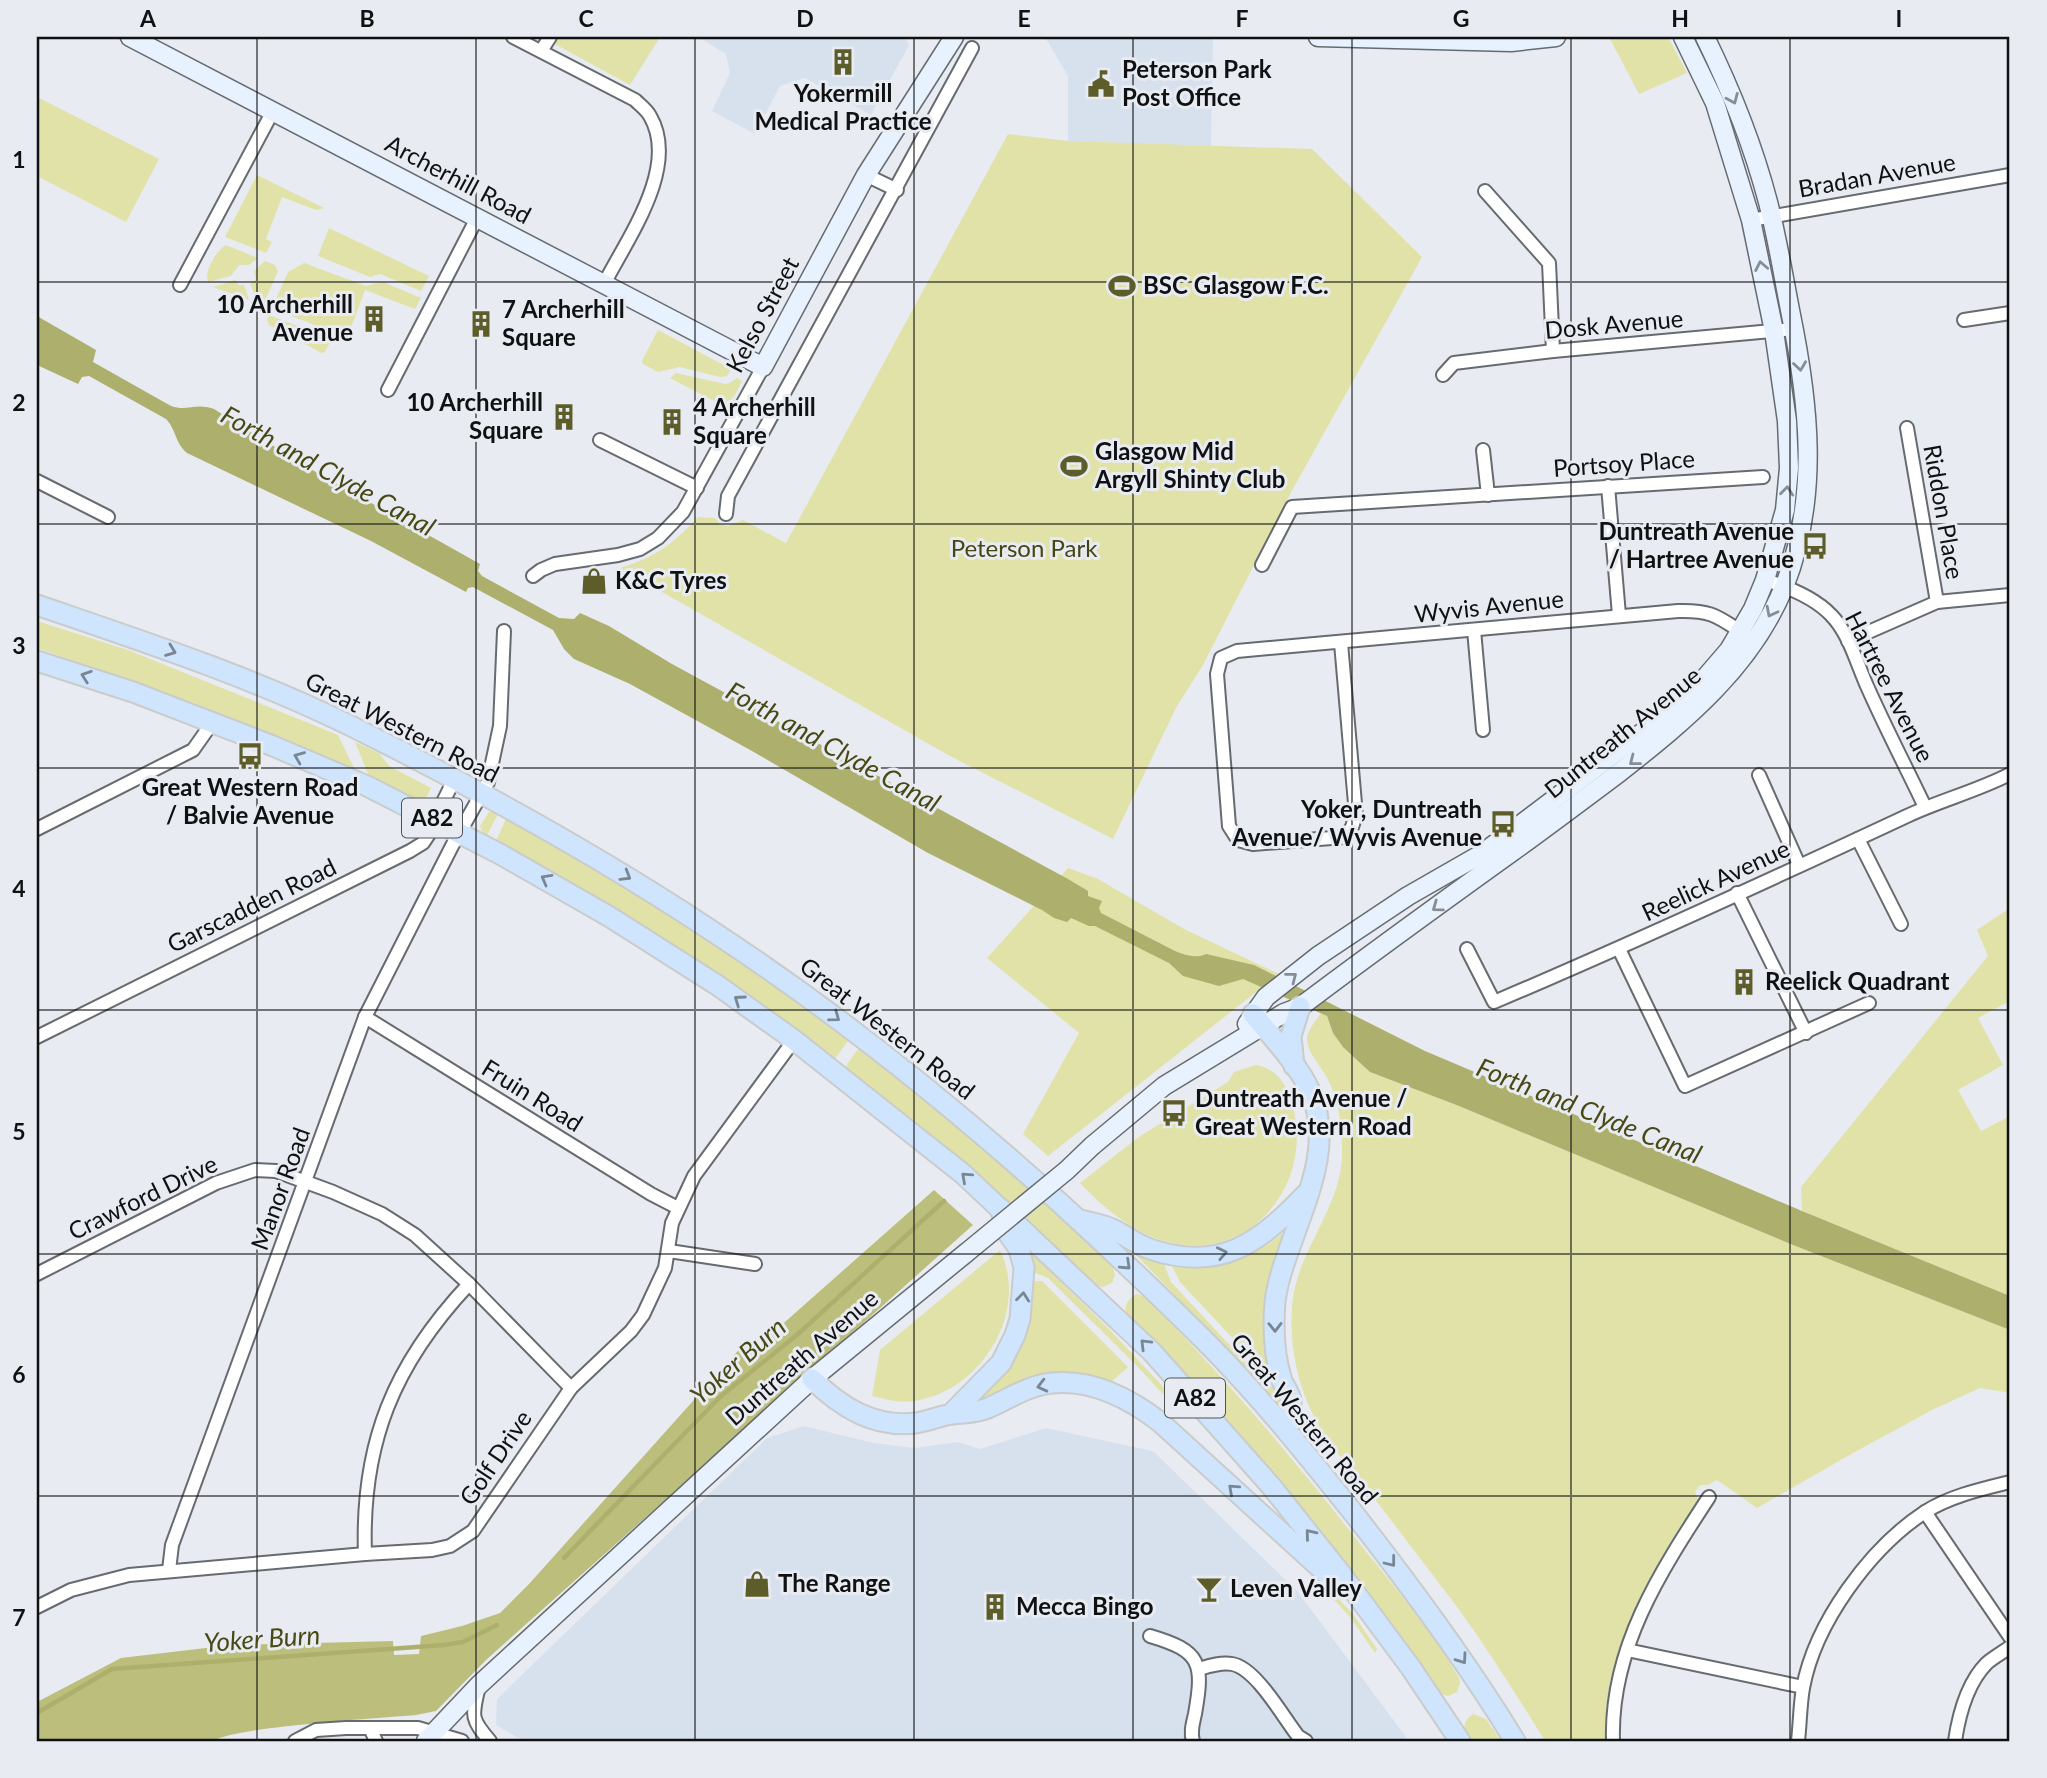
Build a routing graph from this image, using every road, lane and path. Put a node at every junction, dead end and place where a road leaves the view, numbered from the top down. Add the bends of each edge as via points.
1 (130, 37) edge
2 (513, 37) edge
3 (550, 37) edge
4 (954, 37) edge
5 (1318, 37) edge
6 (1359, 37) edge
7 (1556, 37) edge
8 (1683, 37) edge
9 (1704, 37) edge
10 (972, 48) dead end
11 (541, 51) junction
12 (273, 111) junction
13 (2010, 174) edge
14 (866, 175) junction
15 (897, 190) junction
16 (1485, 191) dead end
17 (1771, 216) junction
18 (477, 218) junction
19 (1751, 220) junction
20 (604, 284) junction
21 (180, 285) dead end
22 (2010, 313) edge
23 (1964, 320) dead end
24 (1794, 328) junction
25 (1774, 331) junction
26 (1553, 351) junction
27 (763, 367) junction
28 (1443, 375) dead end
29 (388, 390) dead end
30 (1908, 428) dead end
31 (600, 440) dead end
32 (1483, 450) dead end
33 (1763, 477) dead end
34 (37, 481) edge
35 (1608, 486) junction
36 (697, 488) junction
37 (1488, 495) junction
38 (726, 514) dead end
39 (108, 517) dead end
40 (1262, 565) dead end
41 (533, 576) dead end
42 (1765, 580) junction
43 (1784, 586) junction
44 (2010, 595) edge
45 (1937, 602) junction
46 (37, 606) edge
47 (1619, 615) junction
48 (1474, 630) junction
49 (504, 631) dead end
50 (1748, 636) junction
51 (1848, 641) junction
52 (1341, 643) junction
53 (37, 661) edge
54 (212, 723) junction
55 (1483, 730) dead end
56 (2010, 774) edge
57 (1759, 775) dead end
58 (454, 780) junction
59 (481, 795) junction
60 (1925, 807) junction
61 (434, 820) junction
62 (37, 829) edge
63 (460, 833) junction
64 (1858, 839) junction
65 (1799, 865) junction
66 (1737, 894) junction
67 (1901, 924) dead end
68 (1619, 948) junction
69 (1467, 949) dead end
70 (1869, 1003) dead end
71 (1292, 1010) junction
72 (365, 1017) junction
73 (1258, 1021) junction
74 (1805, 1033) junction
75 (37, 1037) edge
76 (794, 1040) junction
77 (1294, 1067) junction
78 (306, 1182) junction
79 (1309, 1191) junction
80 (678, 1208) junction
81 (1001, 1209) junction
82 (1076, 1218) junction
83 (669, 1251) junction
84 (755, 1264) dead end
85 (37, 1274) edge
86 (469, 1284) junction
87 (812, 1379) junction
88 (571, 1388) junction
89 (951, 1414) junction
90 (1288, 1432) junction
91 (2010, 1482) edge
92 (1709, 1497) dead end
93 (1926, 1512) junction
94 (365, 1553) junction
95 (169, 1570) junction
96 (37, 1607) edge
97 (1366, 1608) junction
98 (1150, 1636) dead end
99 (2010, 1637) edge
100 (2010, 1647) edge
101 (1628, 1650) junction
102 (1199, 1670) junction
103 (479, 1685) junction
104 (1803, 1688) junction
105 (370, 1728) junction
106 (430, 1737) edge
107 (1189, 1739) edge
108 (295, 1741) edge
109 (376, 1741) edge
110 (462, 1741) edge
111 (490, 1741) edge
112 (1306, 1741) edge
113 (1460, 1741) edge
114 (1515, 1741) edge
115 (1613, 1741) edge
116 (1798, 1741) edge
117 (1955, 1741) edge

1 - 12 street, Archerhill Road
2 - 11 street
3 - 11 street
4 - 14 street, Kelso Street
5 - 6 street
6 - 7 street via 1511,42
8 - 19 street, Duntreath Avenue via 1715,103
9 -> 17 street, Duntreath Avenue via 1748,136
10 - 15 street
11 - 20 street via 635,100 649,114 658,134 659,160 651,195
12 - 18 street, Archerhill Road
12 - 21 street
13 - 17 street, Bradan Avenue
14 - 15 street
14 - 27 street, Kelso Street
15 - 38 street via 728,496
16 - 26 street via 1549,263
17 - 19 street, Bradan Avenue
17 - 24 street, Duntreath Avenue
18 - 20 street, Archerhill Road
18 - 29 street
25 -> 19 street, Duntreath Avenue
20 - 27 street, Archerhill Road
22 - 23 street
24 - 25 street, Dosk Avenue
24 -> 43 street, Duntreath Avenue via 1808,423 1808,472 1801,531
25 - 26 street, Dosk Avenue
42 -> 25 street, Duntreath Avenue via 1785,510 1789,468
26 - 28 street, Dosk Avenue via 1454,363
27 - 36 street, Kelso Street
30 - 45 street, Riddon Place
31 - 36 street
32 - 37 street
33 - 35 street, Portsoy Place
34 - 39 street
35 - 37 street, Portsoy Place
35 - 47 street
36 - 41 street, Kelso Street via 676,522 640,549 555,564
37 - 40 street, Portsoy Place via 1292,507
42 - 43 street, Hartree Avenue
42 - 50 street, Duntreath Avenue
43 -> 50 street, Duntreath Avenue
43 - 51 street, Hartree Avenue via 1833,616
44 - 45 street
45 - 51 street
46 -> 58 main road, Great Western Road / A82 via 228,673 347,724
47 - 48 street, Wyvis Avenue
47 - 50 street, Wyvis Avenue via 1704,610
48 - 52 street, Wyvis Avenue
48 - 55 street
49 - 59 street, Manor Road via 500,726
50 -> 71 street, Duntreath Avenue via 1717,689 1667,735
73 -> 50 street, Duntreath Avenue via 1266,997 1318,956 1483,853 1655,723
51 - 60 street, Hartree Avenue
52 - 52 street, Wyvis Avenue via 1237,651 1221,658 1217,674 1229,826 1238,840 1253,844 1345,837 1352,827 1356,815
54 -> 53 main road, A82
61 -> 54 main road, A82 via 322,766
54 - 62 street via 193,750
56 - 60 street, Reelick Avenue
57 - 65 street
58 - 59 main road, Great Western Road / A82
58 - 61 street, Garscadden Road
59 - 63 street, Manor Road
59 -> 82 main road, Great Western Road / A82 via 635,881 780,978 922,1085
60 - 64 street, Reelick Avenue
61 - 63 main road, A82
61 - 75 street, Garscadden Road via 427,837 411,851
63 - 72 street, Manor Road
76 -> 63 main road, A82 via 610,917
64 - 65 street, Reelick Avenue
64 - 67 street
65 - 66 street, Reelick Avenue
66 - 68 street, Reelick Avenue
66 - 74 street
68 - 69 street, Reelick Avenue via 1494,1002
68 - 74 street via 1685,1086
70 - 74 street
71 - 73 street, Duntreath Avenue
71 - 77 main road
72 - 78 street, Manor Road
72 - 80 street, Fruin Road
73 - 77 main road
73 - 87 street, Duntreath Avenue, bridge via 1236,1042 1164,1086
76 - 80 street, Golf Drive via 694,1176
81 -> 76 main road, A82 via 931,1146
77 - 79 main road via 1310,1090 1320,1132
78 - 85 street, Crawford Drive via 276,1171 238,1175
78 - 86 street, Crawford Drive via 398,1223 429,1245
78 - 95 street, Manor Road via 172,1545
82 -> 79 main road via 1168,1254 1212,1256 1257,1239
79 -> 90 main road via 1276,1299 1278,1363 1291,1399
80 - 83 street, Golf Drive
89 -> 81 main road via 1001,1363 1020,1319 1024,1268 1019,1249 1004,1229
97 -> 81 main road, A82 via 1271,1486 1176,1377
82 -> 90 main road, Great Western Road / A82 via 1208,1344
83 - 84 street
83 - 88 street, Golf Drive via 657,1289 631,1331
86 - 88 street, Crawford Drive
86 - 94 street via 414,1351 385,1413 366,1496
87 - 89 main road via 841,1405 873,1419 912,1423
87 - 103 street, Duntreath Avenue
88 - 94 street, Golf Drive via 461,1541 432,1550
97 -> 89 main road via 1137,1404 1106,1390 1063,1382 1038,1386 969,1414
90 -> 114 main road, Great Western Road / A82 via 1423,1602
91 - 93 street via 1966,1493
92 - 101 street via 1671,1555
93 - 99 street
93 - 104 street via 1872,1556 1841,1599 1814,1650
94 - 95 street, Golf Drive
95 - 96 street, Golf Drive via 95,1583
97 - 113 main road, A82
98 - 102 street via 1184,1648
100 - 117 street via 1986,1665 1972,1685
101 - 104 street
101 - 115 street via 1621,1661
102 - 107 street
102 - 112 street via 1214,1664 1245,1670 1297,1736
103 - 106 street, Duntreath Avenue
103 - 111 street via 475,1724
104 - 116 street
105 - 106 street via 418,1728
105 - 108 street via 316,1730
105 - 109 street
106 - 110 street

